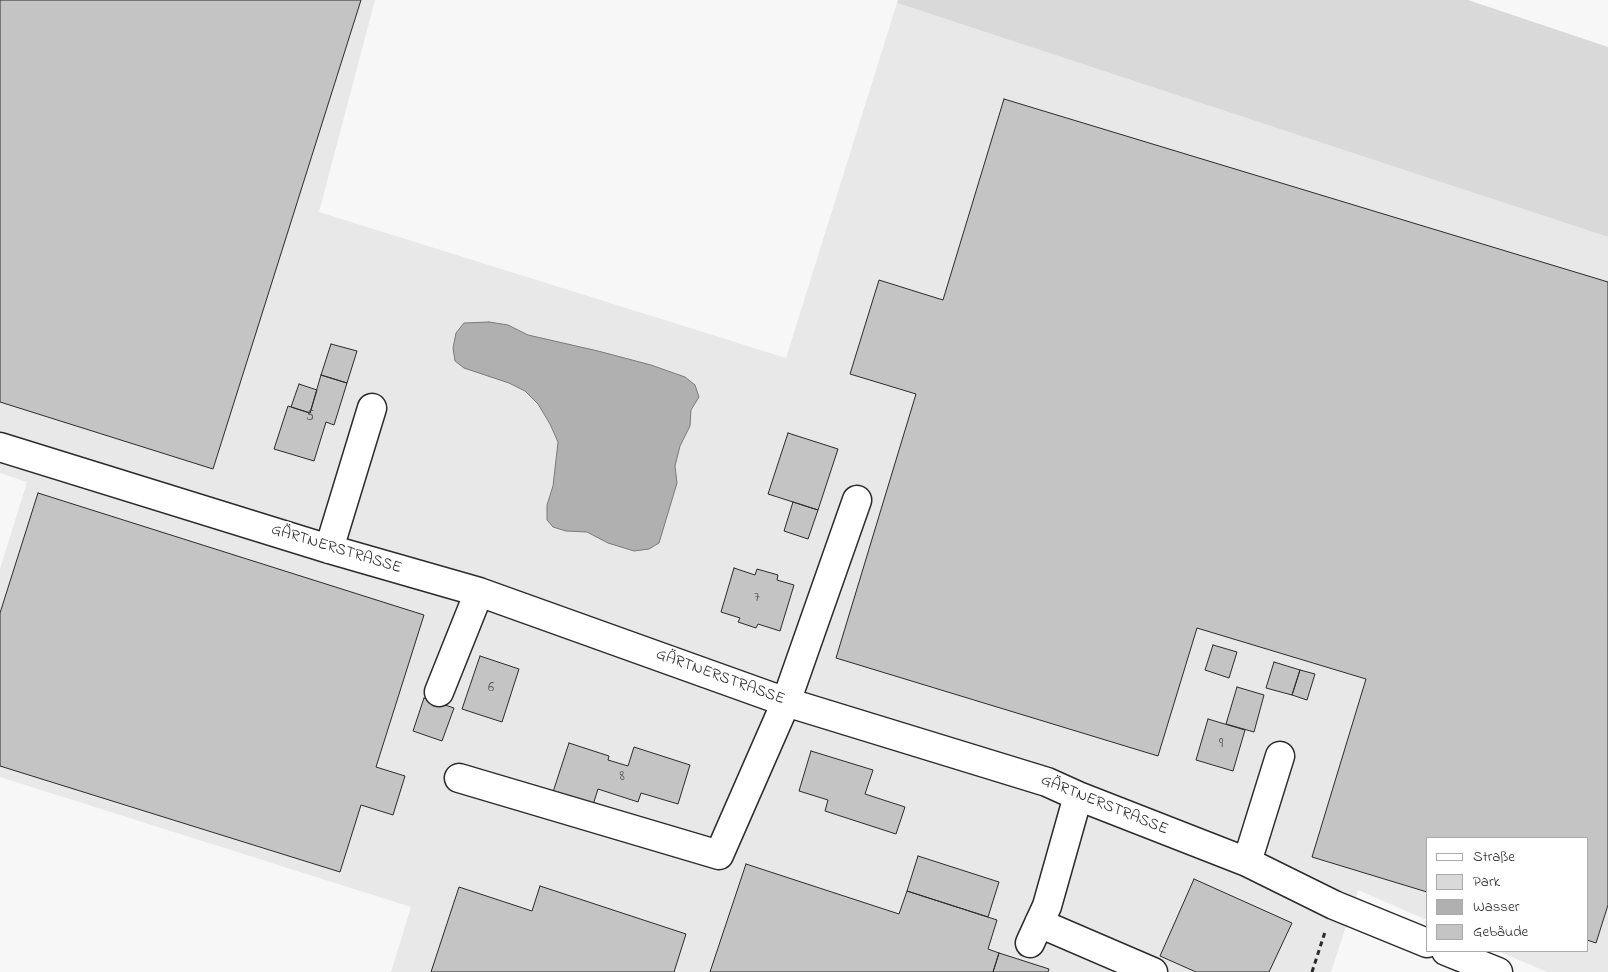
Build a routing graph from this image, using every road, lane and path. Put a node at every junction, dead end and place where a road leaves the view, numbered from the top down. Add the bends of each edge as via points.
1 (372, 408) dead end
2 (0, 447) edge
3 (857, 500) dead end
4 (329, 549) junction
5 (479, 592) junction
6 (439, 692) dead end
7 (786, 702) junction
8 (1280, 756) dead end
9 (459, 778) dead end
10 (1078, 796) junction
11 (1246, 862) junction
12 (1334, 905) junction
13 (1426, 943) edge
14 (1448, 952) edge
15 (1154, 972) edge
16 (1312, 972) edge
17 (1498, 972) edge

1 - 4 street
2 - 4 street, GÄRTNERSTRASSE
3 - 7 street
4 - 5 street, GÄRTNERSTRASSE
5 - 6 street
5 - 7 street, GÄRTNERSTRASSE
7 - 9 street via 719,855
7 - 10 street, GÄRTNERSTRASSE via 1047,782
8 - 11 street
10 - 11 street, GÄRTNERSTRASSE
10 - 15 street via 1047,906 1035,933
11 - 12 street, GÄRTNERSTRASSE
12 - 13 street, GÄRTNERSTRASSE
12 - 16 path
14 - 17 street

